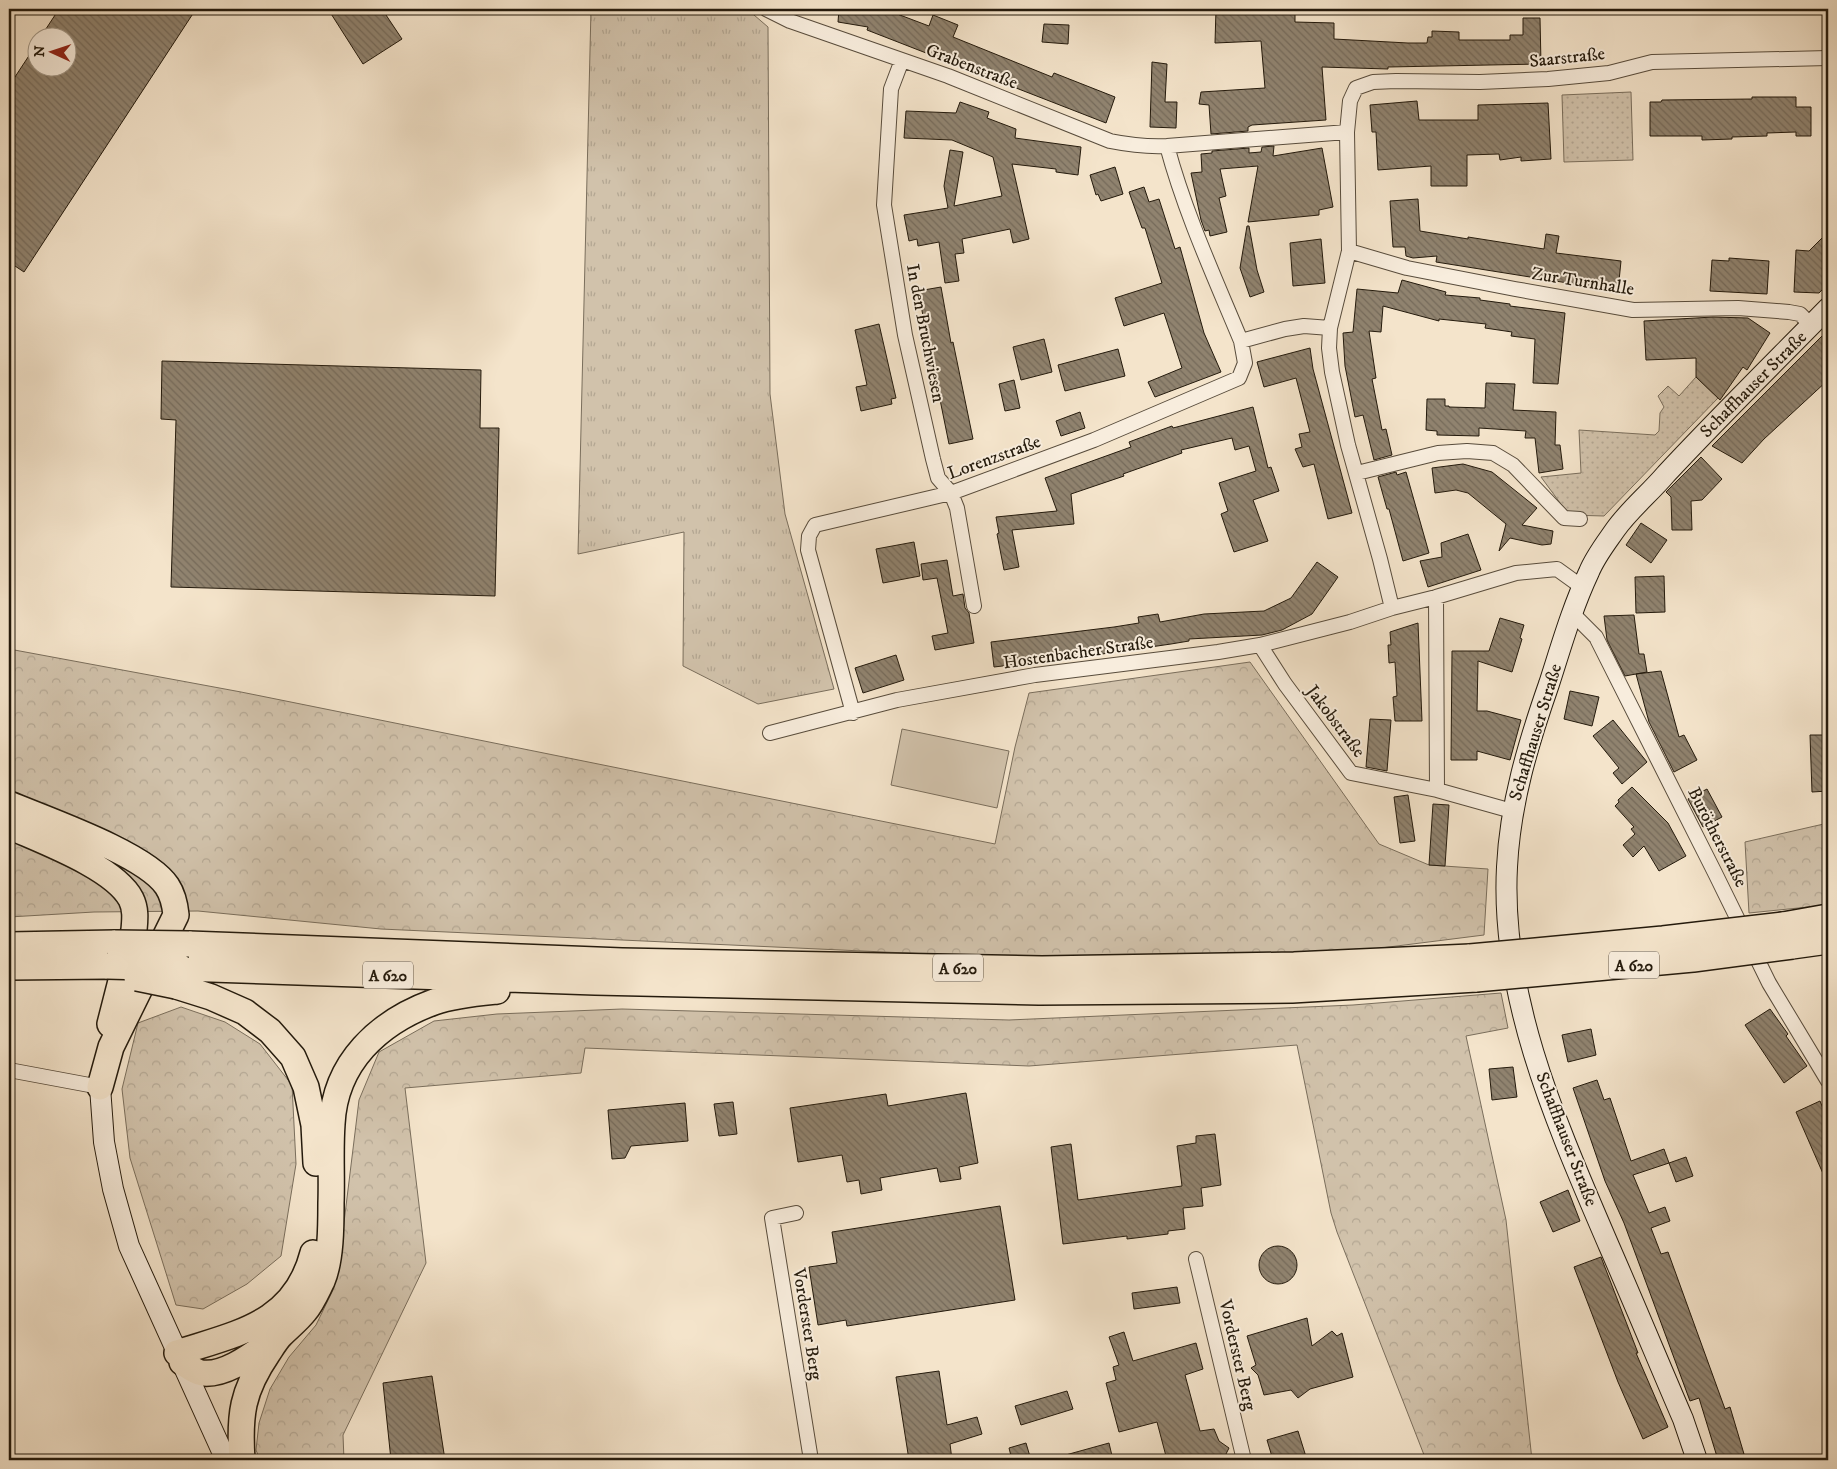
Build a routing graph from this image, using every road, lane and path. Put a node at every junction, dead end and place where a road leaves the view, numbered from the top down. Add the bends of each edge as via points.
1 (766, 9) edge
2 (1828, 58) edge
3 (902, 60) junction
4 (1347, 132) junction
5 (1166, 146) junction
6 (1349, 251) junction
7 (1828, 308) edge
8 (1811, 325) junction
9 (1330, 328) junction
10 (1241, 340) junction
11 (1357, 472) junction
12 (951, 492) junction
13 (1580, 519) dead end
14 (1582, 587) junction
15 (1436, 597) junction
16 (974, 606) dead end
17 (1392, 608) junction
18 (1572, 612) junction
19 (1260, 645) junction
20 (853, 713) junction
21 (770, 733) dead end
22 (1437, 790) junction
23 (9, 804) edge
24 (1512, 811) junction
25 (9, 826) edge
26 (1828, 917) edge
27 (1788, 936) junction
28 (1828, 941) edge
29 (9, 944) edge
30 (9, 966) edge
31 (1473, 968) junction
32 (178, 977) junction
33 (594, 982) junction
34 (9, 1070) edge
35 (1828, 1081) edge
36 (100, 1087) junction
37 (796, 1213) dead end
38 (1196, 1259) dead end
39 (280, 1336) junction
40 (179, 1357) junction
41 (226, 1460) edge
42 (242, 1460) edge
43 (811, 1460) edge
44 (1244, 1460) edge
45 (1697, 1460) edge

1 - 3 street, Grabenstraße via 790,21
2 - 4 street, Saarstraße via 1652,62 1609,72 1548,79 1373,82 1356,88 1350,101
3 - 5 street, Grabenstraße via 1110,141 1143,147
3 - 12 street, In den Bruchwiesen via 891,89 884,205 905,335 932,460 938,478
4 - 5 street, Grabenstraße
4 - 6 street
5 - 10 street via 1192,222
6 - 8 street, Zur Turnhalle via 1407,268 1634,310 1738,308 1788,312 1800,314
6 - 9 street
7 - 8 street, Schaffhauser Straße
8 - 14 street, Schaffhauser Straße via 1618,525
9 - 10 street via 1304,326
9 - 11 street via 1332,372
10 - 12 street, Lorenzstraße via 1245,363 1239,378 1094,440
11 - 13 street via 1438,453 1493,453 1513,465 1564,518
11 - 17 street
12 - 16 street, In den Bruchwiesen via 957,508
12 - 20 street, Lorenzstraße via 816,525 810,536 811,564
14 - 15 street, Hostenbacher Straße via 1557,569 1516,572
14 - 18 street, Schaffhauser Straße
15 - 17 street, Hostenbacher Straße
15 - 22 street
17 - 19 street, Hostenbacher Straße
18 - 24 street, Schaffhauser Straße via 1530,741
18 - 35 street, Burötherstraße via 1596,637 1769,983
19 - 20 street, Hostenbacher Straße via 1035,675 897,700
19 - 22 street, Jakobstraße via 1351,773
20 - 21 street, Hostenbacher Straße
22 - 24 street, Jakobstraße
23 - 36 highway via 135,859 168,887 174,903 176,916 111,1047
24 - 45 street, Schaffhauser Straße via 1506,869 1507,921 1526,1023 1551,1104 1580,1180 1683,1419
25 - 36 highway via 101,871 118,883 131,899 136,914 134,930 103,1047
26 - 27 highway, A 620
27 - 28 highway, A 620
27 - 31 highway, A 620, bridge via 1693,959
29 - 31 highway, A 620, bridge via 189,944 622,961 1042,969 1294,965
30 - 32 highway, bridge via 51,966
31 - 33 highway, A 620 via 1292,990 1171,992
32 - 33 highway, A 620
32 - 40 highway via 245,1012 270,1031 293,1057 306,1087 314,1125 316,1179 315,1241 308,1271 291,1299 268,1319
33 - 39 highway via 477,993 436,1001 405,1014 378,1032 356,1054 339,1086 332,1122 330,1241 322,1280 306,1310
34 - 36 street
36 - 40 street via 112,1189 129,1246
37 - 43 street, Vorderster Berg via 772,1218
38 - 44 street, Vorderster Berg
39 - 40 highway via 238,1364 218,1371 202,1373
39 - 42 highway via 257,1370 246,1394 241,1420
40 - 41 street

